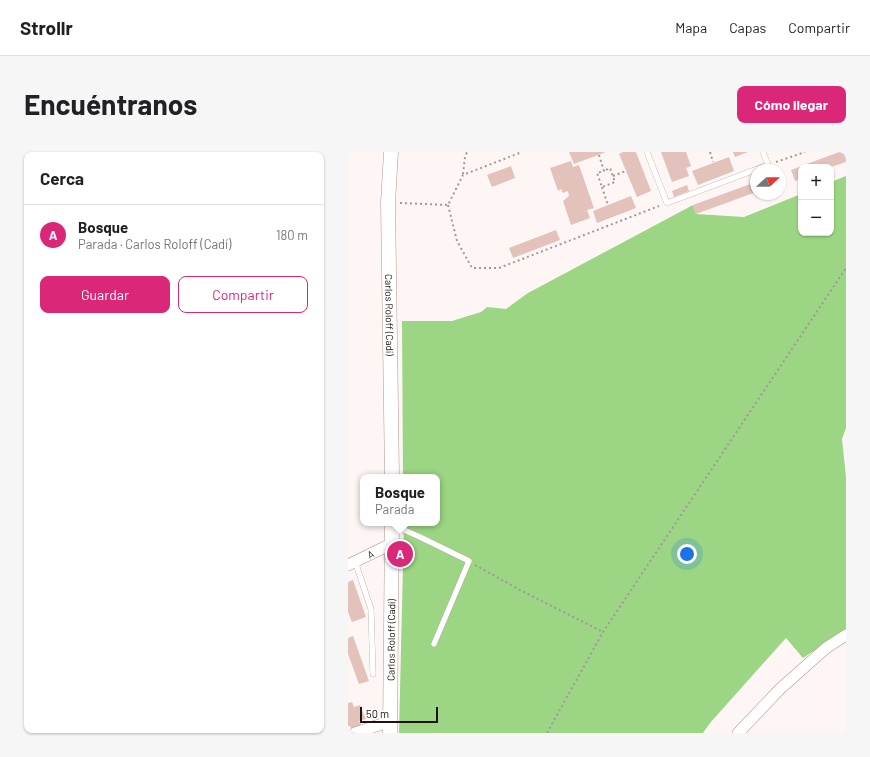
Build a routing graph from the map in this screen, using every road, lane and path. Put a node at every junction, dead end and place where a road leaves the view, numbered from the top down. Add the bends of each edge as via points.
1 (391, 152) edge
2 (467, 152) edge
3 (522, 152) edge
4 (648, 152) edge
5 (710, 152) edge
6 (763, 152) edge
7 (805, 152) edge
8 (599, 155) dead end
9 (713, 162) dead end
10 (768, 164) edge
11 (771, 164) edge
12 (604, 171) junction
13 (626, 171) dead end
14 (750, 172) edge
15 (463, 175) junction
16 (613, 176) junction
17 (602, 187) junction
18 (388, 203) junction
19 (667, 203) junction
20 (448, 205) junction
21 (608, 205) dead end
22 (846, 268) edge
23 (392, 474) edge
24 (392, 526) edge
25 (396, 526) edge
26 (392, 543) junction
27 (469, 562) junction
28 (352, 563) edge
29 (603, 632) junction
30 (846, 635) edge
31 (434, 644) dead end
32 (372, 674) dead end
33 (391, 727) edge
34 (355, 733) edge
35 (546, 733) edge
36 (738, 733) edge

1 - 18 street, Carlos Roloff (Cadí)
2 - 15 path
3 - 15 path
4 - 19 lane
5 - 9 path
6 - 10 lane
7 - 11 path
8 - 12 path
12 - 16 path via 610,168
12 - 17 path via 597,173
13 - 16 path
14 - 19 lane
15 - 20 path
16 - 17 path via 615,182
17 - 21 path
18 - 20 path
18 - 23 street, Carlos Roloff (Cadí)
19 - 20 path via 499,268 472,268 457,241
22 - 29 path
24 - 26 street, Carlos Roloff (Cadí)
25 - 27 lane
26 - 28 street, A
26 - 33 street, Carlos Roloff (Cadí)
27 - 29 path
27 - 31 lane
28 - 32 lane via 371,609
29 - 35 path
30 - 36 street via 826,648 780,689
33 - 34 street

